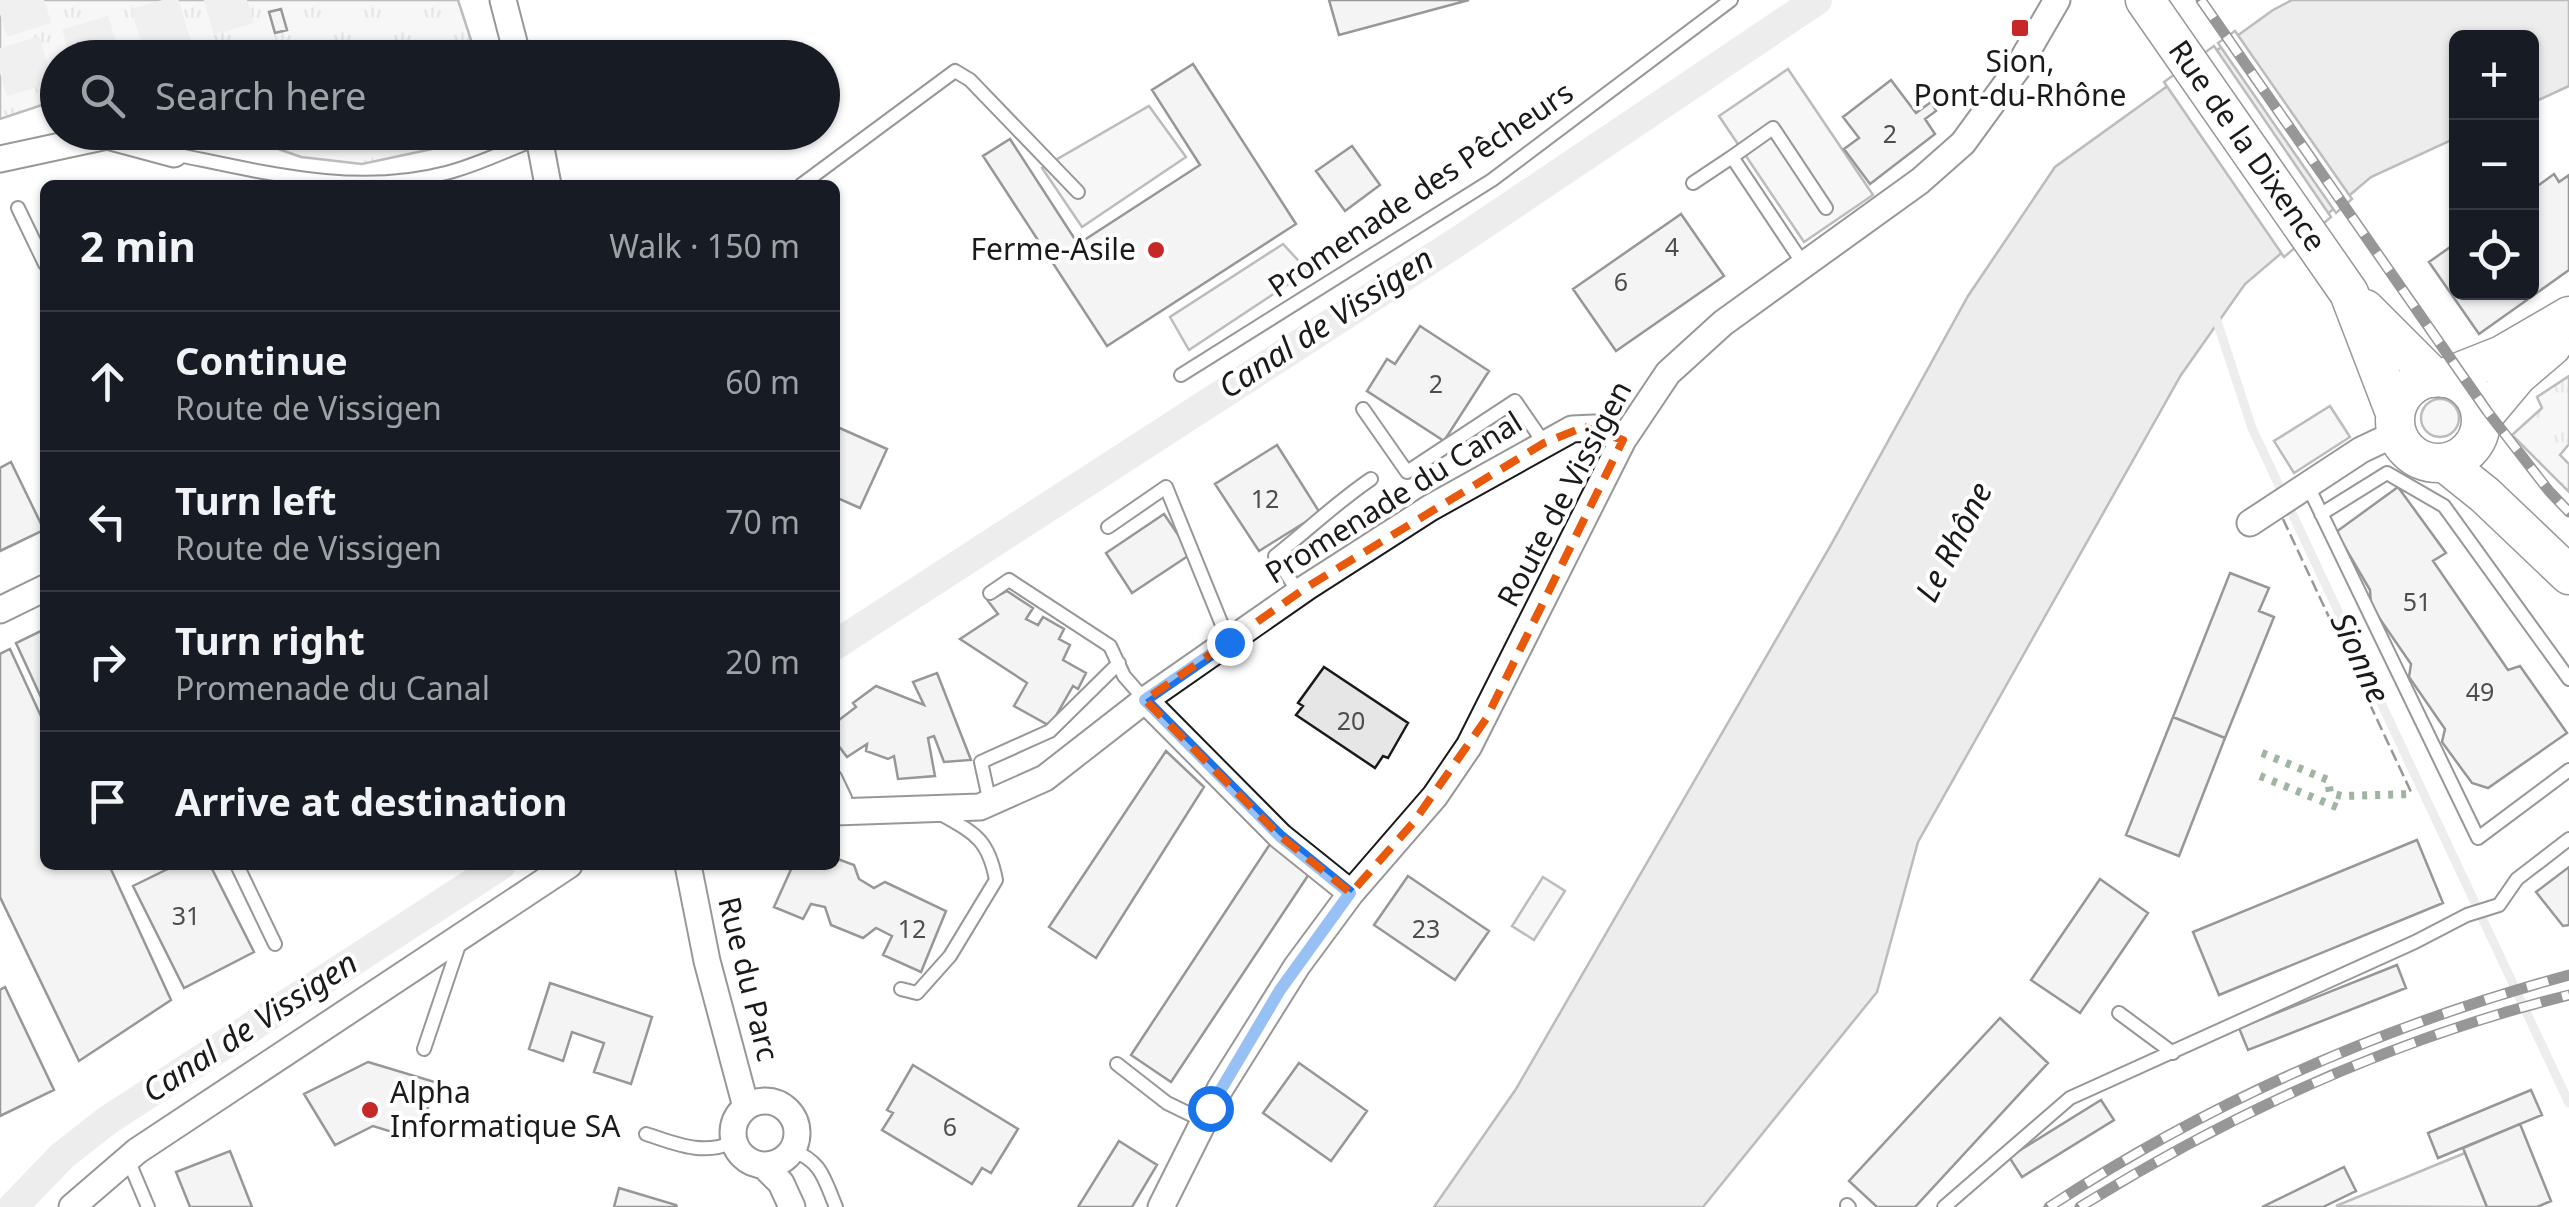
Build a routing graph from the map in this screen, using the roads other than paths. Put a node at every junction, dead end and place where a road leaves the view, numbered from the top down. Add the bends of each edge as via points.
1 (502, 0) edge
2 (1730, 0) edge
3 (2145, 0) edge
4 (2057, 1) edge
5 (513, 40) edge
6 (42, 150) edge
7 (159, 150) edge
8 (502, 150) edge
9 (541, 150) edge
10 (174, 154) joint
11 (1732, 156) junction
12 (0, 159) edge
13 (303, 180) edge
14 (402, 180) edge
15 (547, 180) edge
16 (808, 180) edge
17 (1693, 183) dead end
18 (1078, 192) dead end
19 (18, 208) dead end
20 (1826, 208) dead end
21 (40, 254) edge
22 (1804, 265) junction
23 (2347, 289) junction
24 (2569, 316) edge
25 (2569, 332) edge
26 (1181, 375) dead end
27 (2439, 378) junction
28 (1363, 409) dead end
29 (2396, 423) junction
30 (2480, 425) junction
31 (1623, 440) junction
32 (1544, 443) junction
33 (2444, 463) junction
34 (1371, 479) dead end
35 (2301, 487) junction
36 (2321, 514) junction
37 (2250, 523) dead end
38 (1108, 526) dead end
39 (2569, 573) edge
40 (40, 590) edge
41 (1299, 592) junction
42 (990, 593) dead end
43 (0, 610) edge
44 (1229, 642) junction
45 (1118, 663) junction
46 (2569, 679) edge
47 (1145, 700) junction
48 (2569, 770) edge
49 (840, 788) edge
50 (990, 803) junction
51 (932, 809) junction
52 (841, 812) edge
53 (2569, 838) edge
54 (239, 870) edge
55 (562, 870) edge
56 (689, 870) edge
57 (1350, 893) junction
58 (462, 937) junction
59 (275, 944) dead end
60 (901, 989) dead end
61 (2118, 1013) dead end
62 (424, 1049) dead end
63 (2173, 1053) junction
64 (1117, 1064) dead end
65 (746, 1107) junction
66 (1204, 1121) junction
67 (646, 1134) dead end
68 (734, 1142) junction
69 (792, 1150) junction
70 (124, 1160) junction
71 (764, 1165) junction
72 (72, 1207) edge
73 (148, 1207) edge
74 (792, 1207) edge
75 (836, 1207) edge
76 (1160, 1207) edge
77 (1944, 1207) edge

1 - 5 street
2 - 26 lane, Promenade des Pêcheurs via 1492,180
3 - 23 main road, Rue de la Dixence
4 - 22 street, Route de Vissigen via 1963,143
6 - 12 street
7 - 10 street
8 - 14 lane via 446,173
9 - 15 street
10 - 13 lane
11 - 17 lane
11 - 20 lane via 1773,128
11 - 22 lane
16 - 18 lane via 954,71
19 - 21 lane
22 - 31 street, Route de Vissigen via 1668,373
23 - 27 main road, Rue de la Dixence
23 - 29 main road, Rue de la Dixence via 2389,388
24 - 27 main road via 2502,355
25 - 30 main road via 2517,376
27 - 29 main road via 2400,398
27 - 30 main road via 2475,398
28 - 32 lane via 1407,472 1516,401
29 - 33 main road via 2405,449
29 - 35 street
30 - 33 main road via 2467,453
30 - 39 main road via 2502,480
31 - 32 street, Promenade du Canal via 1584,428
31 - 57 street, Route de Vissigen via 1469,746 1435,796
32 - 41 street, Promenade du Canal
33 - 39 main road
34 - 41 lane via 1275,556
35 - 36 lane
35 - 37 street
36 - 46 lane via 2387,473 2444,506
36 - 48 lane via 2478,838
38 - 44 lane via 1166,487
40 - 43 street
41 - 44 street, Promenade du Canal
42 - 45 lane via 1009,580 1110,646
44 - 47 street, Promenade du Canal
45 - 47 lane
45 - 50 lane via 1050,731 981,762
47 - 50 street, Promenade du Canal via 1045,778
47 - 57 street via 1280,836
49 - 52 lane
50 - 51 street, Promenade du Canal
51 - 52 street, Promenade du Canal
51 - 60 lane via 974,833 992,855 996,880 950,956 916,992
53 - 63 lane via 2517,880 2499,905
54 - 59 lane
55 - 58 street
56 - 65 street, Rue du Parc
57 - 66 street, Route de Vissigen via 1280,990
58 - 62 lane
58 - 70 street
61 - 63 lane
63 - 77 lane via 2070,1098
64 - 66 lane
65 - 68 street, Rue du Parc via 734,1122
65 - 69 street, Rue du Parc via 767,1101 787,1110 796,1130
66 - 76 street, Route de Vissigen
67 - 68 lane via 694,1150
68 - 71 street via 745,1158
69 - 71 street
69 - 75 lane via 817,1164
70 - 72 street
70 - 73 lane
71 - 74 street

